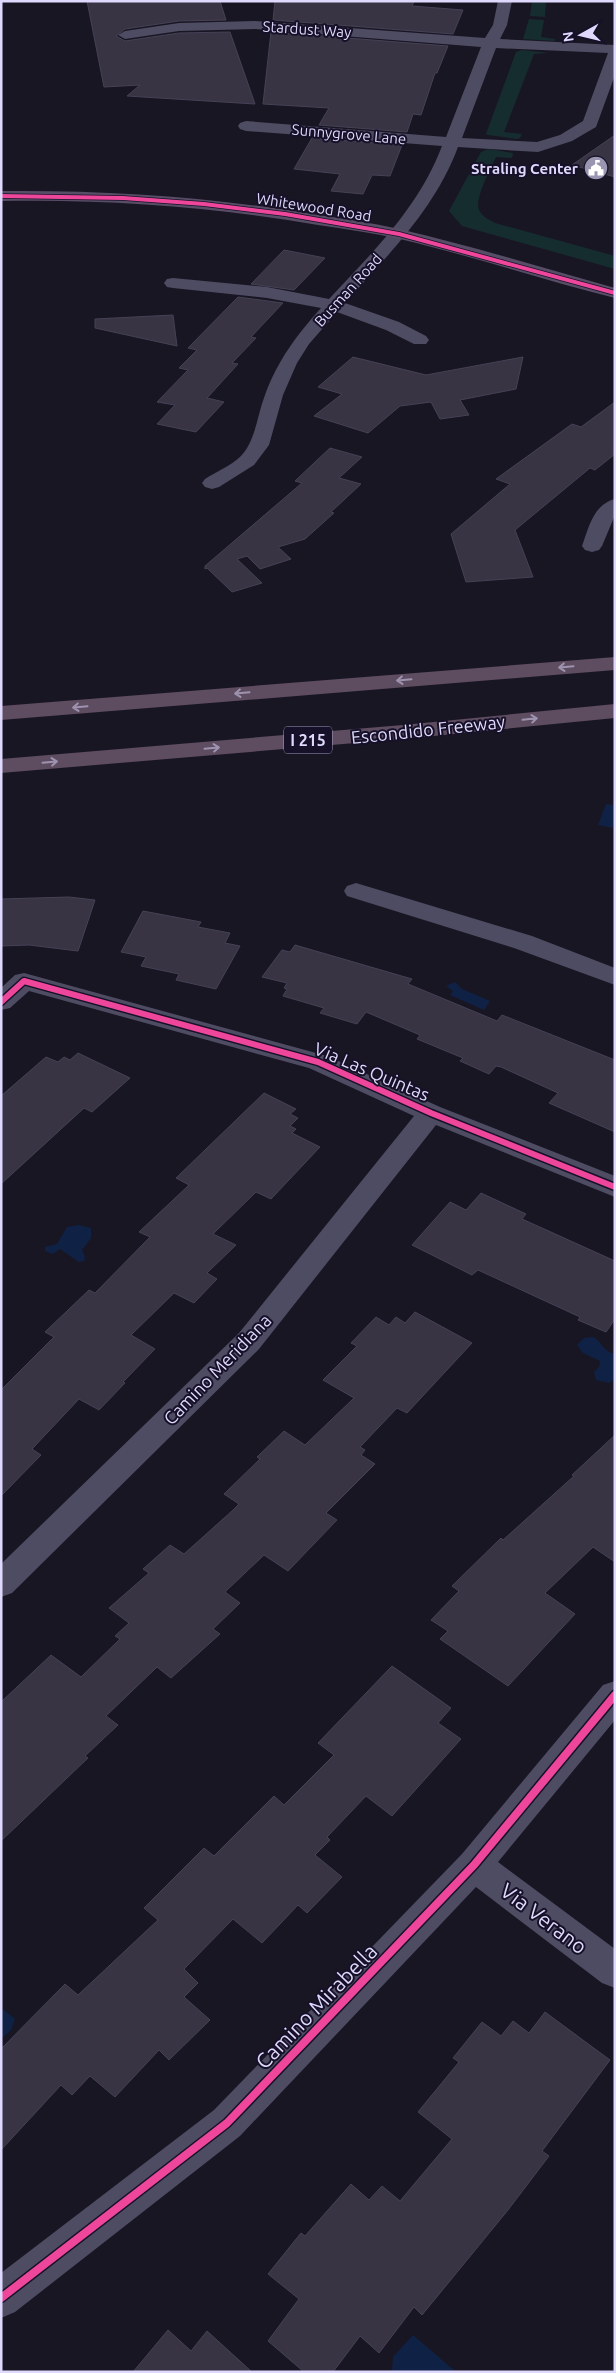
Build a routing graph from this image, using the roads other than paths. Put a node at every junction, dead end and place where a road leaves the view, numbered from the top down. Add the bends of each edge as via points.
1 (505, 1) edge
2 (125, 35) dead end
3 (490, 43) junction
4 (615, 51) edge
5 (246, 126) dead end
6 (452, 142) junction
7 (1, 196) edge
8 (398, 234) junction
9 (172, 283) dead end
10 (615, 293) edge
11 (332, 305) junction
12 (420, 340) dead end
13 (212, 483) dead end
14 (615, 505) edge
15 (592, 546) dead end
16 (615, 663) edge
17 (615, 712) edge
18 (1, 713) edge
19 (1, 766) edge
20 (356, 891) dead end
21 (615, 977) edge
22 (1, 1002) edge
23 (431, 1113) junction
24 (615, 1187) edge
25 (1, 1584) edge
26 (615, 1694) edge
27 (474, 1865) junction
28 (615, 1971) edge
29 (1, 2298) edge

1 - 3 street, Busman Road via 500,25
2 - 3 street, Stardust Way via 179,28 255,25
3 - 4 street, Stardust Way
3 - 6 street, Busman Road
4 - 6 street, Sunnygrove Lane via 590,124 566,138 538,146
5 - 6 street, Sunnygrove Lane
6 - 8 street, Busman Road via 432,186
7 - 8 main road, Whitewood Road via 114,197 216,205
8 - 10 main road, Whitewood Road
8 - 11 street, Busman Road
9 - 11 street via 228,287
11 - 12 street via 398,326
11 - 13 street, Busman Road via 301,341 288,363 274,395 259,445 247,461
14 - 15 street via 603,515
16 -> 18 highway
19 -> 17 highway, Escondido Freeway / I 215
20 - 21 street via 523,942
22 - 23 street, Via Las Quintas via 24,981 318,1062
23 - 24 street, Via Las Quintas
23 - 25 street, Camino Meridiana via 249,1341
26 - 27 street, Camino Mirabella
27 - 28 street, Via Verano
27 - 29 street, Camino Mirabella via 227,2123

